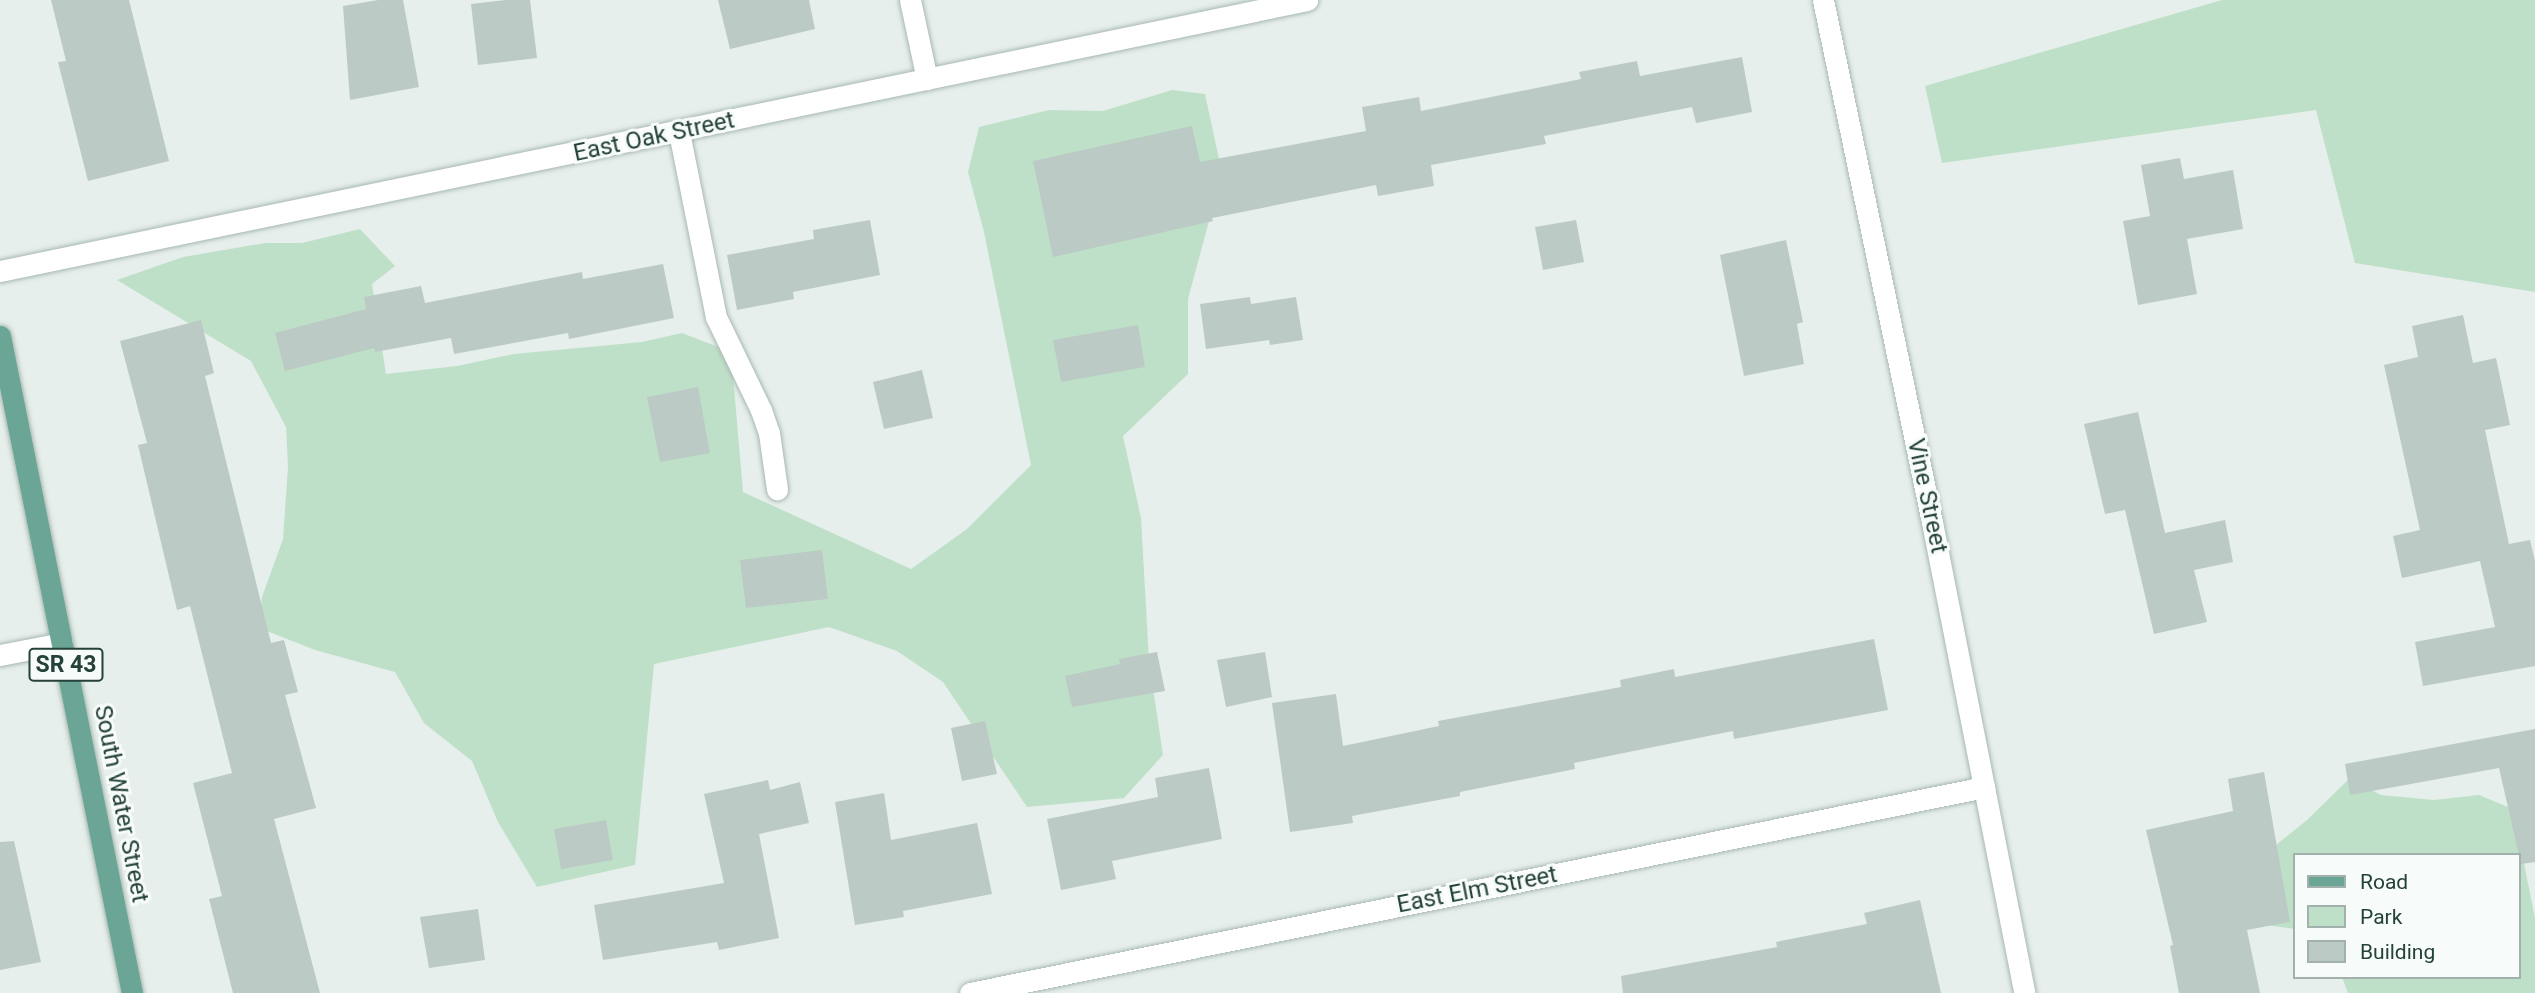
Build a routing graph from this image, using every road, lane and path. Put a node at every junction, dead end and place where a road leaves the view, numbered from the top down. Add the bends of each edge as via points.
1 (910, 0) edge
2 (1307, 0) edge
3 (1824, 0) edge
4 (927, 79) junction
5 (679, 132) junction
6 (0, 271) edge
7 (0, 336) edge
8 (777, 489) dead end
9 (62, 642) junction
10 (0, 655) edge
11 (1984, 787) junction
12 (132, 993) edge
13 (971, 993) edge
14 (2024, 993) edge

1 - 4 street
2 - 4 street, East Oak Street
3 - 11 street, Vine Street
4 - 5 street, East Oak Street
5 - 6 street, East Oak Street
5 - 8 street via 716,317 761,410
7 - 9 main road, South Water Street / SR 43
9 - 10 street
9 - 12 main road, South Water Street / SR 43
11 - 13 street, East Elm Street
11 - 14 street, Vine Street

